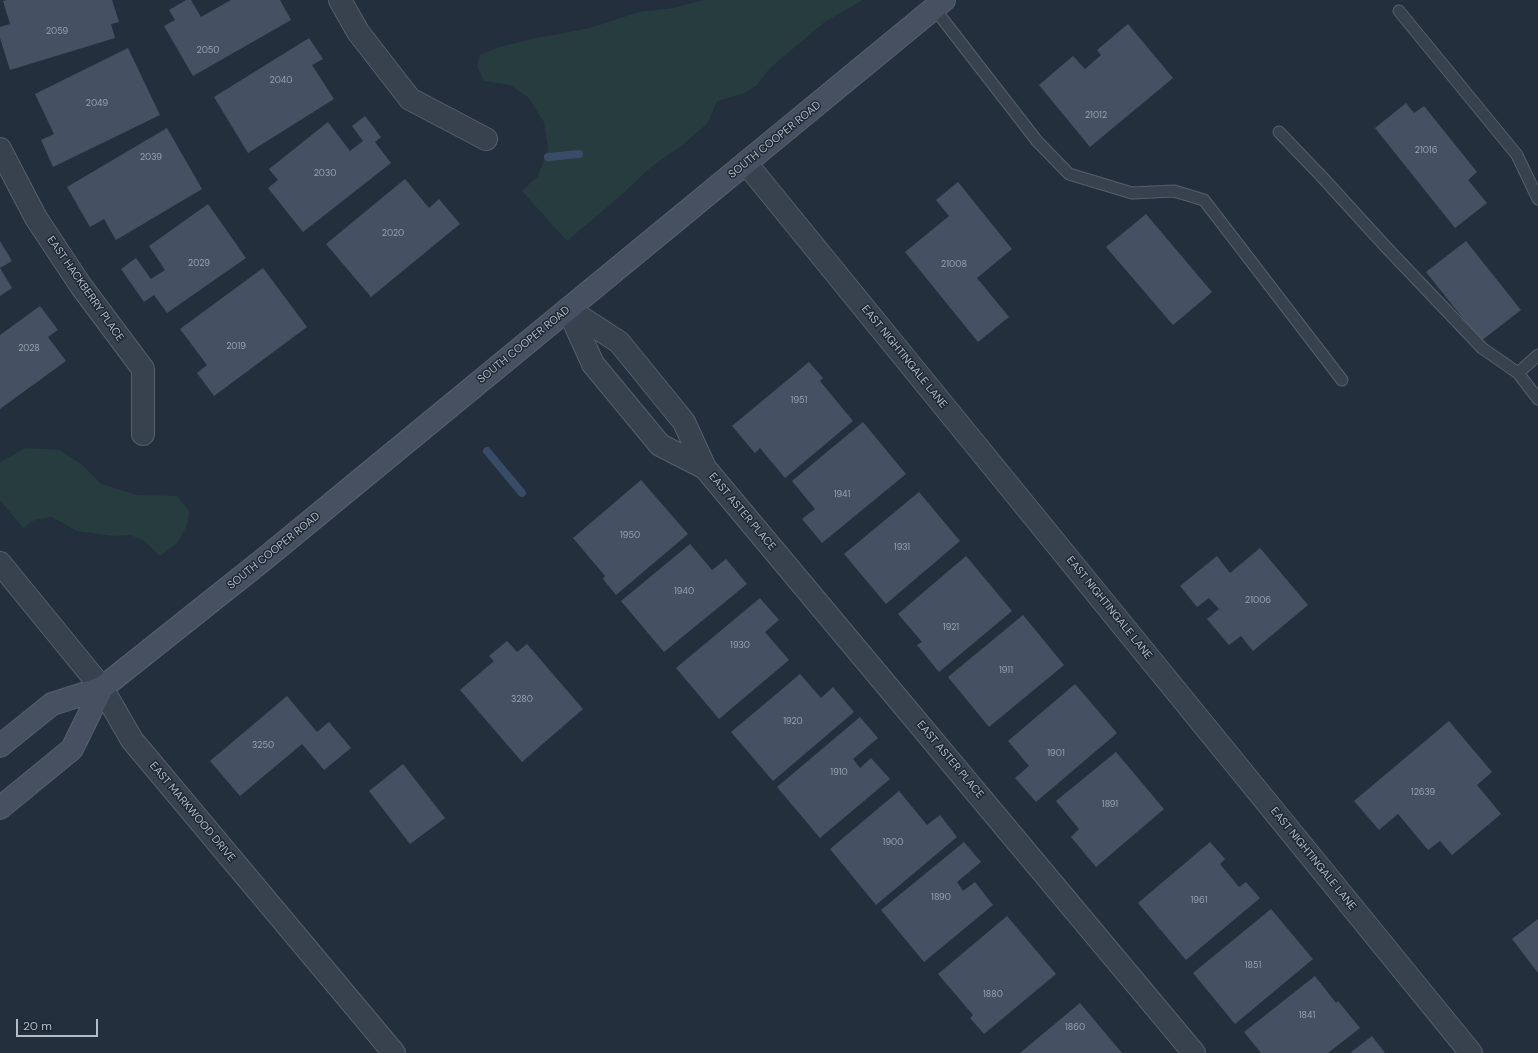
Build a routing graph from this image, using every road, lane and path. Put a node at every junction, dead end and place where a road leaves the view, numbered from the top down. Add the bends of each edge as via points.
1 (340, 0) edge
2 (939, 4) edge
3 (1399, 11) dead end
4 (1279, 132) dead end
5 (486, 139) dead end
6 (0, 150) edge
7 (746, 163) junction
8 (1538, 199) edge
9 (568, 309) junction
10 (1538, 355) edge
11 (1518, 373) junction
12 (1342, 380) dead end
13 (1538, 399) edge
14 (669, 404) junction
15 (643, 425) junction
16 (144, 434) dead end
17 (705, 468) junction
18 (0, 563) edge
19 (102, 688) junction
20 (0, 746) edge
21 (0, 808) edge
22 (394, 1053) edge
23 (1194, 1053) edge
24 (1471, 1053) edge

1 - 5 street via 358,32 410,99
2 - 7 main road, SOUTH COOPER ROAD
2 - 12 lane via 1037,141 1069,174 1132,193 1174,191 1204,200
3 - 8 lane via 1517,155
4 - 11 lane via 1482,348
6 - 16 street, EAST HACKBERRY PLACE via 36,218 81,286 143,369
7 - 9 main road, SOUTH COOPER ROAD
7 - 24 street, EAST NIGHTINGALE LANE
9 - 14 street, EAST ASTER PLACE via 619,342
9 - 15 street, EAST ASTER PLACE via 593,364
9 - 19 main road, SOUTH COOPER ROAD via 263,560
10 - 11 lane
11 - 13 lane
14 - 15 street
14 - 17 street, EAST ASTER PLACE via 684,422
15 - 17 street, EAST ASTER PLACE via 660,445
17 - 23 street, EAST ASTER PLACE
18 - 19 street, EAST MARKWOOD DRIVE
19 - 20 main road, SOUTH COOPER ROAD via 52,704
19 - 21 main road, SOUTH COOPER ROAD via 72,749
19 - 22 street, EAST MARKWOOD DRIVE via 132,740

